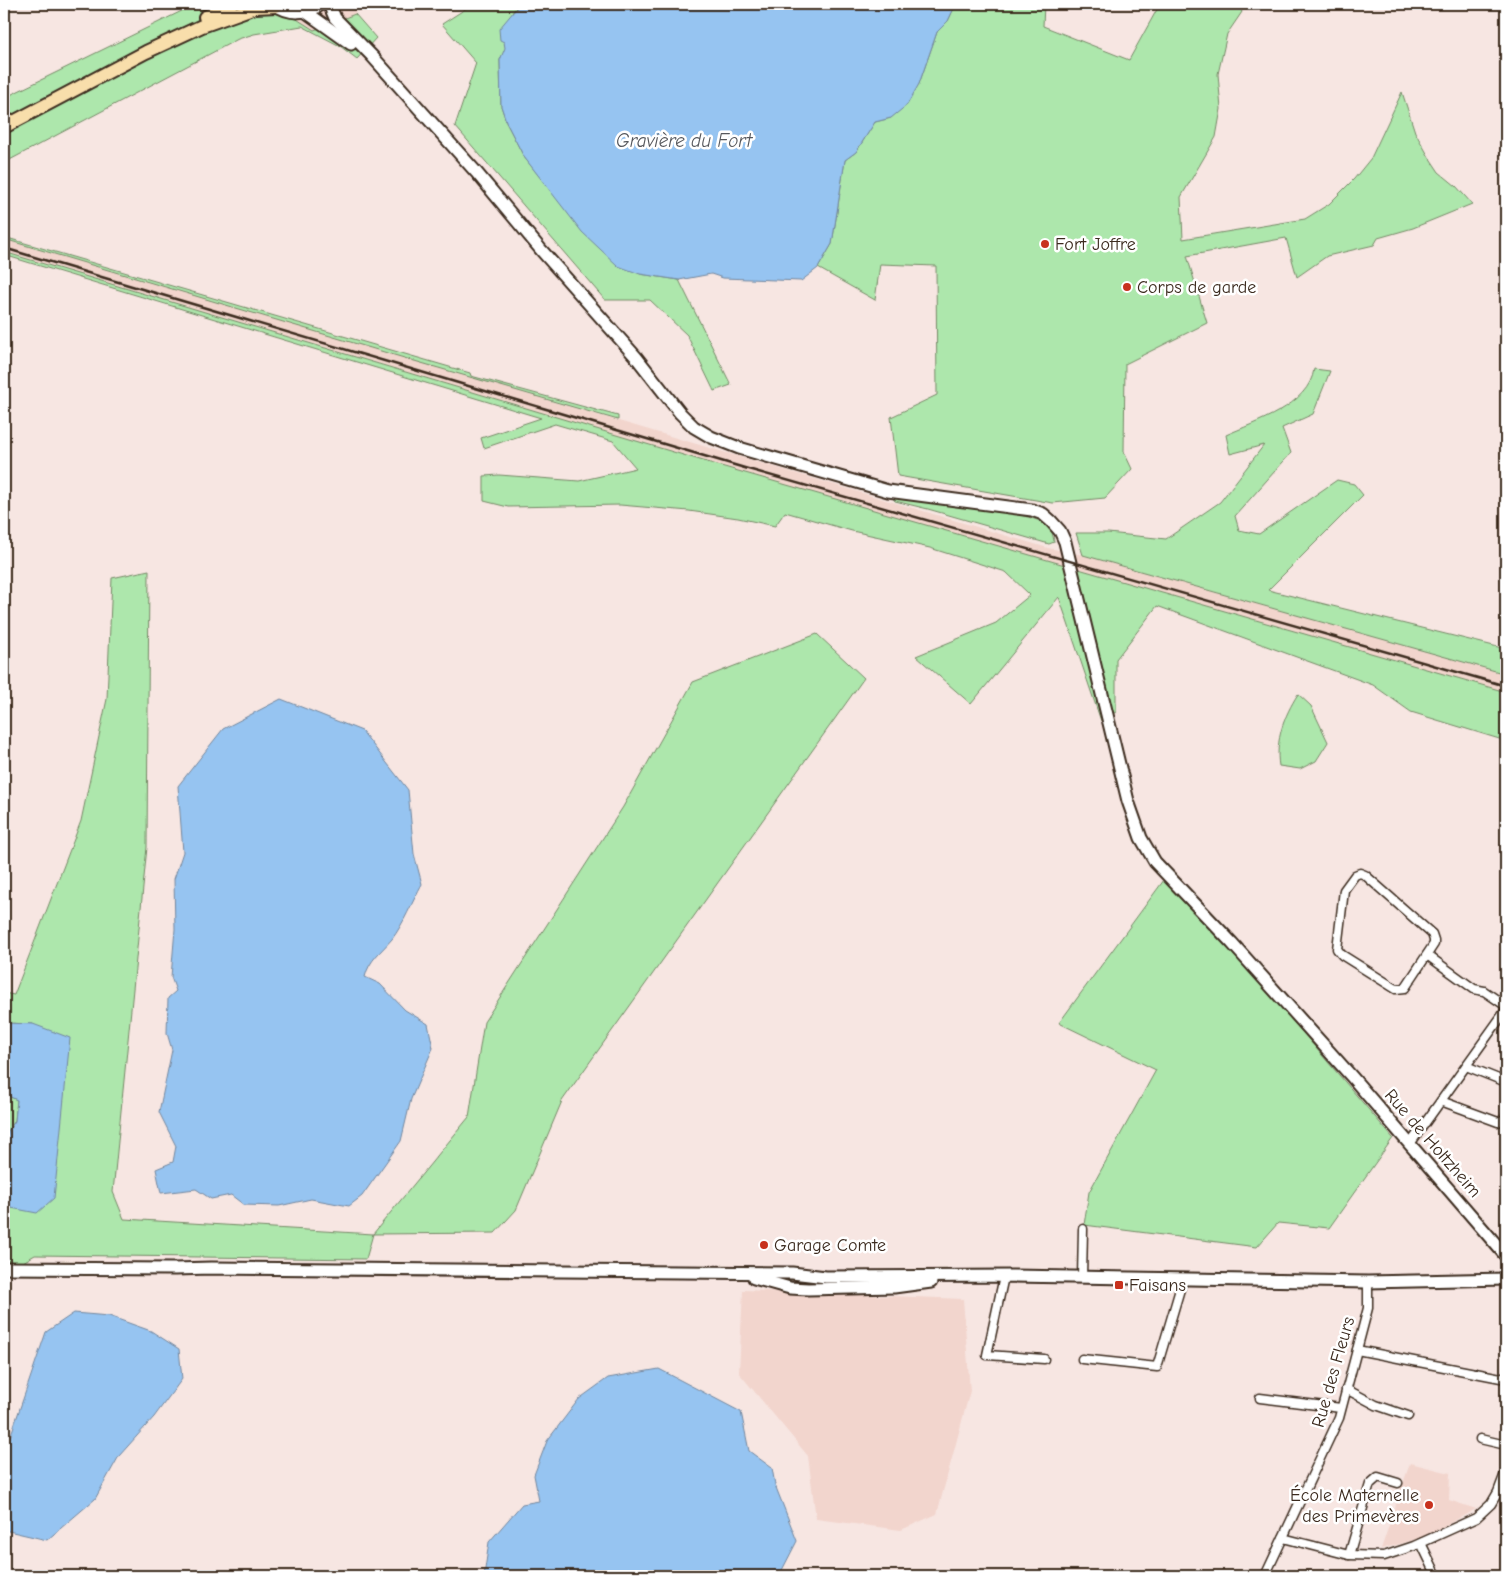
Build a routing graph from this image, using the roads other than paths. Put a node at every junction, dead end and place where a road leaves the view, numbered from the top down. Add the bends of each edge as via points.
1 (231, 4) edge
2 (322, 4) edge
3 (329, 4) edge
4 (275, 5) edge
5 (306, 12) junction
6 (393, 80) junction
7 (4, 122) edge
8 (4, 127) edge
9 (1427, 955) junction
10 (1506, 1008) edge
11 (1466, 1066) junction
12 (1506, 1082) edge
13 (1441, 1101) junction
14 (1506, 1116) edge
15 (1410, 1144) junction
16 (1083, 1229) dead end
17 (1506, 1256) edge
18 (4, 1260) edge
19 (4, 1268) edge
20 (211, 1268) junction
21 (730, 1274) junction
22 (1001, 1276) junction
23 (832, 1277) junction
24 (1082, 1278) junction
25 (1182, 1279) junction
26 (1506, 1279) edge
27 (854, 1282) junction
28 (1368, 1282) junction
29 (832, 1289) junction
30 (1357, 1350) junction
31 (1044, 1359) dead end
32 (1082, 1359) dead end
33 (1506, 1379) edge
34 (1346, 1389) junction
35 (1260, 1398) dead end
36 (1341, 1408) junction
37 (1408, 1416) dead end
38 (1480, 1440) dead end
39 (1506, 1445) edge
40 (1506, 1471) edge
41 (1398, 1483) dead end
42 (1283, 1538) junction
43 (1421, 1543) junction
44 (1349, 1555) junction
45 (1265, 1576) edge
46 (1437, 1576) edge

1 - 7 highway
2 - 5 main road
3 - 6 main road via 335,18
4 - 5 main road
4 - 8 highway via 255,7 202,26
5 - 6 main road
6 - 15 main road, Rue de Holtzheim via 636,357 680,414 703,433 739,448 888,491 1032,510 1047,517 1060,531 1067,550 1128,801 1144,846
9 - 9 street via 1434,944 1432,934 1365,875 1355,875 1344,890 1337,949 1396,989 1405,988
9 - 10 street
10 - 11 street
11 - 12 street
11 - 13 street
13 - 14 street via 1498,1122
13 - 15 street
15 - 17 main road, Rue de Holtzheim
16 - 24 street
18 - 20 main road via 140,1262
19 - 20 main road
20 - 21 main road
21 - 23 main road via 792,1273
21 - 29 main road via 790,1288
22 - 24 main road
22 - 27 main road
22 - 31 street via 1003,1281 987,1355
23 - 27 main road
23 - 29 main road
24 - 25 main road
25 - 28 main road
25 - 32 street via 1157,1367
26 - 28 main road
27 - 29 main road
28 - 30 street, Rue des Fleurs via 1368,1308
30 - 33 street
30 - 34 street, Rue des Fleurs
34 - 36 street, Rue des Fleurs
34 - 37 street via 1376,1405
35 - 36 street
36 - 42 street, Rue des Fleurs
38 - 39 street
40 - 43 street via 1498,1492 1476,1518
41 - 44 street via 1378,1478 1370,1484
42 - 44 street
42 - 45 street, Rue des Fleurs
43 - 44 street via 1384,1556
43 - 46 street

